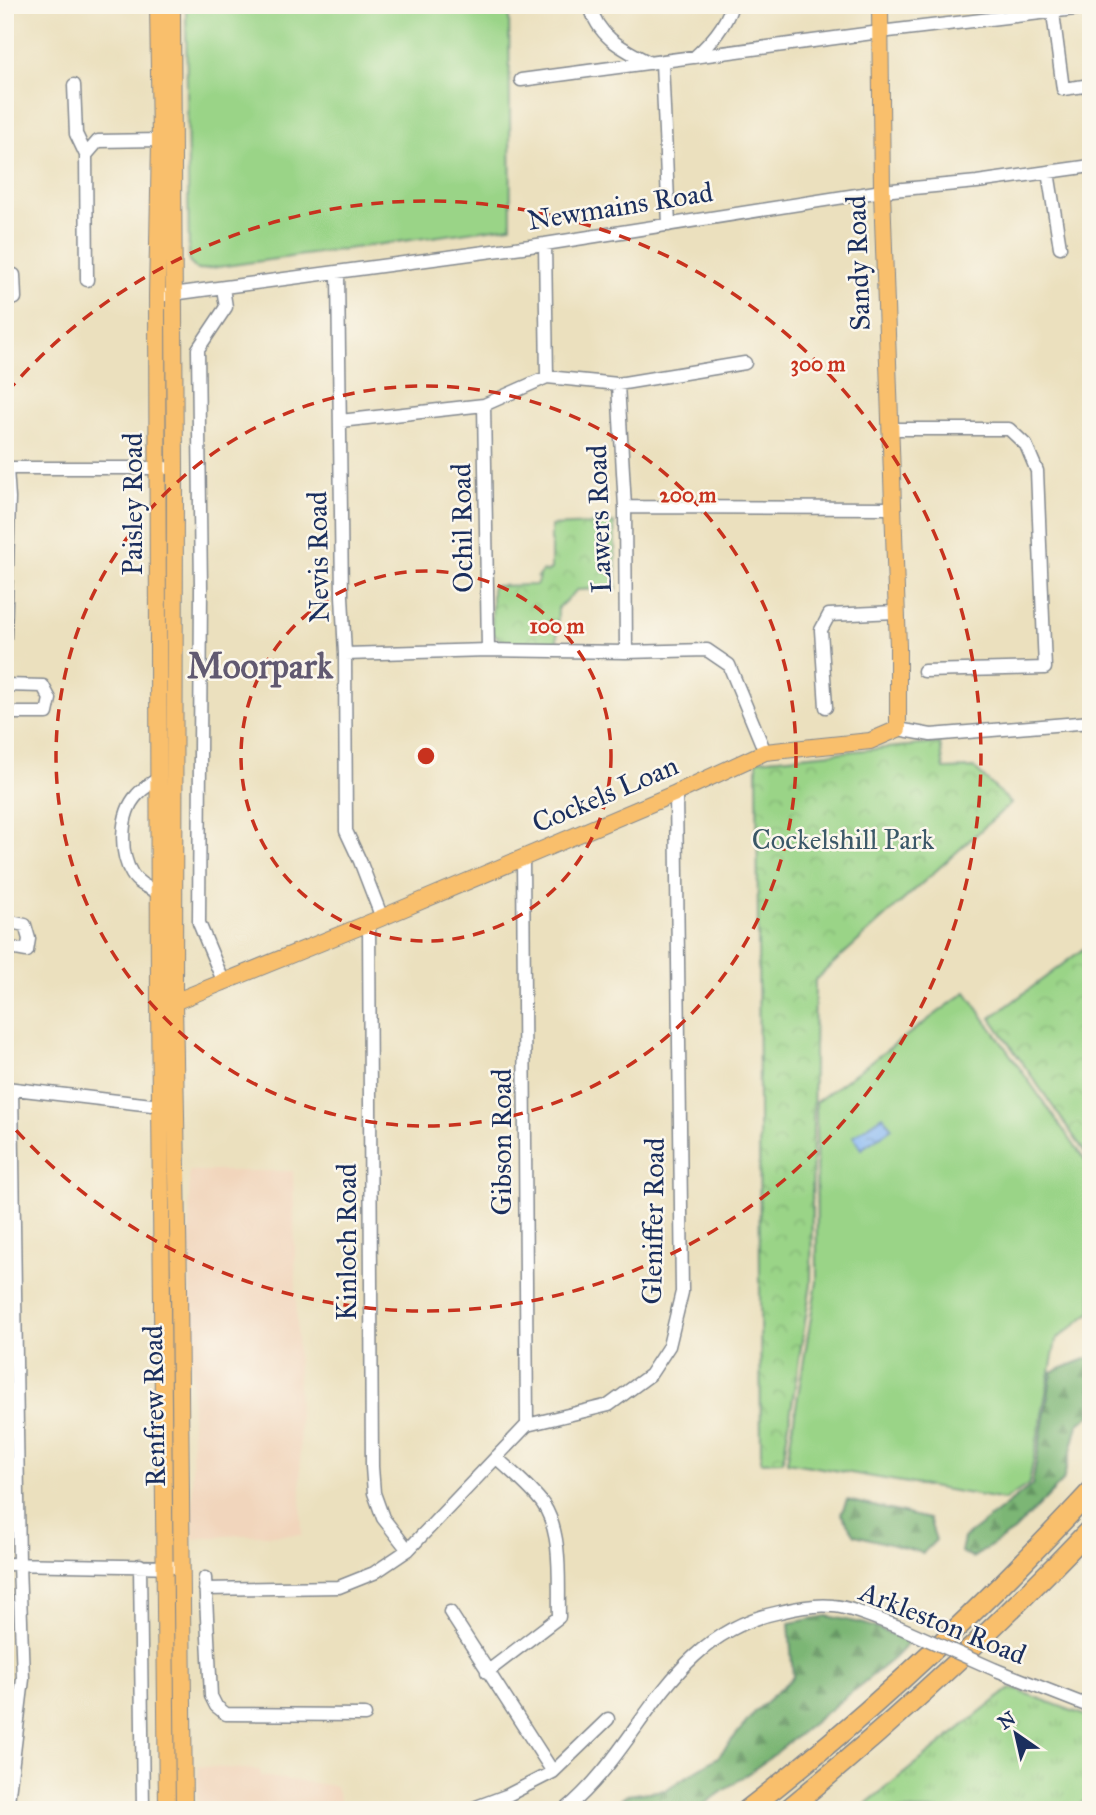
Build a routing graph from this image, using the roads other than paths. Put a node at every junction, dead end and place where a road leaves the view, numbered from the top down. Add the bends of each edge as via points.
1 (158, 5) edge
2 (172, 5) edge
3 (590, 5) edge
4 (732, 5) edge
5 (880, 5) edge
6 (1091, 7) edge
7 (1053, 13) junction
8 (880, 32) junction
9 (695, 57) junction
10 (656, 63) junction
11 (521, 80) dead end
12 (74, 85) dead end
13 (1091, 85) edge
14 (160, 140) junction
15 (86, 155) junction
16 (1091, 166) edge
17 (1048, 172) junction
18 (882, 191) junction
19 (669, 225) junction
20 (545, 244) junction
21 (1060, 247) dead end
22 (338, 273) junction
23 (14, 275) dead end
24 (87, 280) dead end
25 (223, 288) junction
26 (174, 295) junction
27 (158, 296) junction
28 (5, 299) edge
29 (745, 363) dead end
30 (547, 377) junction
31 (618, 384) junction
32 (484, 405) junction
33 (340, 421) junction
34 (889, 429) junction
35 (6, 468) edge
36 (159, 468) junction
37 (175, 468) junction
38 (625, 507) junction
39 (892, 508) junction
40 (897, 612) junction
41 (5, 638) edge
42 (488, 650) junction
43 (626, 652) junction
44 (345, 654) junction
45 (923, 671) dead end
46 (5, 685) edge
47 (826, 707) dead end
48 (5, 713) edge
49 (1091, 722) edge
50 (898, 729) junction
51 (765, 752) junction
52 (159, 778) junction
53 (676, 793) junction
54 (523, 858) junction
55 (159, 893) junction
56 (376, 920) junction
57 (5, 921) edge
58 (5, 947) edge
59 (224, 983) junction
60 (167, 1003) junction
61 (8, 1088) edge
62 (168, 1107) junction
63 (11, 1390) edge
64 (527, 1425) junction
65 (496, 1457) junction
66 (1091, 1491) edge
67 (1091, 1528) edge
68 (408, 1550) junction
69 (5, 1564) edge
70 (19, 1564) junction
71 (140, 1565) junction
72 (164, 1566) junction
73 (182, 1567) junction
74 (450, 1612) dead end
75 (487, 1672) junction
76 (1091, 1707) edge
77 (365, 1715) dead end
78 (608, 1719) dead end
79 (821, 1751) junction
80 (553, 1772) junction
81 (7, 1810) edge
82 (144, 1810) edge
83 (167, 1810) edge
84 (184, 1810) edge
85 (468, 1810) edge
86 (565, 1810) edge
87 (732, 1810) edge
88 (747, 1810) edge
89 (788, 1810) edge

1 - 14 main road, Paisley Road
2 - 26 main road, Paisley Road
3 - 10 street via 598,25 615,44
4 - 9 street via 713,41
5 - 8 main road, Sandy Road
6 - 7 street
7 - 8 street
7 - 13 street via 1063,89
8 - 9 street
8 - 18 main road, Sandy Road
9 - 10 street
10 - 11 street
10 - 19 street
12 - 15 street via 76,134
14 - 15 street via 98,141
14 - 27 main road, Paisley Road
15 - 24 street
16 - 17 street, Newmains Road
17 - 18 street, Newmains Road
17 - 21 street
18 - 19 street, Newmains Road
18 - 34 main road, Sandy Road
19 - 20 street, Newmains Road
20 - 22 street, Newmains Road
20 - 30 street
22 - 25 street, Newmains Road
22 - 33 street, Nevis Road
23 - 28 street via 15,298
25 - 26 street, Newmains Road
25 - 59 street via 226,307 198,349 199,923
26 - 27 street, Newmains Road
26 - 37 main road, Paisley Road
27 - 36 main road, Paisley Road
29 - 31 street
30 - 31 street
30 - 32 street
31 - 38 street, Lawers Road
32 - 33 street
32 - 42 street, Ochil Road
33 - 44 street, Nevis Road
34 - 39 main road, Sandy Road
34 - 45 street via 1009,429 1026,445 1037,471 1045,668
35 - 36 street
35 - 41 street
36 - 37 street
36 - 52 main road, Paisley Road
37 - 60 main road, Paisley Road
38 - 39 street
38 - 43 street, Lawers Road
39 - 40 main road, Sandy Road
40 - 47 street via 829,615 821,630
40 - 50 main road, Sandy Road
42 - 43 street
42 - 44 street
43 - 51 street via 707,650 729,665
44 - 56 street, Nevis Road via 346,831 360,861
46 - 48 street via 43,686 50,699 47,713
49 - 50 street via 932,736
50 - 51 main road, Cockels Loan via 870,741
51 - 53 main road, Cockels Loan
52 - 55 main road, Paisley Road
52 - 55 street via 136,796 127,812 124,836 131,873
53 - 54 main road, Cockels Loan
53 - 64 street, Gleniffer Road via 682,1292 669,1346 650,1375 609,1405
54 - 56 main road, Cockels Loan
54 - 64 street, Gibson Road
55 - 60 main road, Paisley Road
56 - 59 main road, Cockels Loan
56 - 68 street, Kinloch Road via 372,1467 374,1493 383,1518
57 - 58 street via 25,925 29,939 26,950
59 - 60 main road, Cockels Loan
60 - 62 main road, Renfrew Road
61 - 62 street
61 - 63 street
62 - 72 main road, Renfrew Road
62 - 73 main road, Renfrew Road
63 - 70 street
64 - 65 street
65 - 68 street
65 - 75 street via 542,1503 552,1522 559,1617
66 - 79 highway via 929,1655
67 - 89 highway via 966,1653
68 - 77 street via 374,1573 339,1587 205,1584 211,1696 216,1706 226,1714
69 - 70 street
70 - 71 street
70 - 81 street via 23,1679
71 - 72 street
71 - 82 street
72 - 73 street
72 - 83 main road, Renfrew Road
73 - 84 main road, Renfrew Road
74 - 75 street
75 - 80 street
76 - 86 street, Arkleston Road, bridge via 899,1627 834,1606 792,1609 740,1623 701,1649 657,1696 584,1795
78 - 80 street
79 - 87 highway
79 - 88 highway
80 - 85 street via 506,1797

